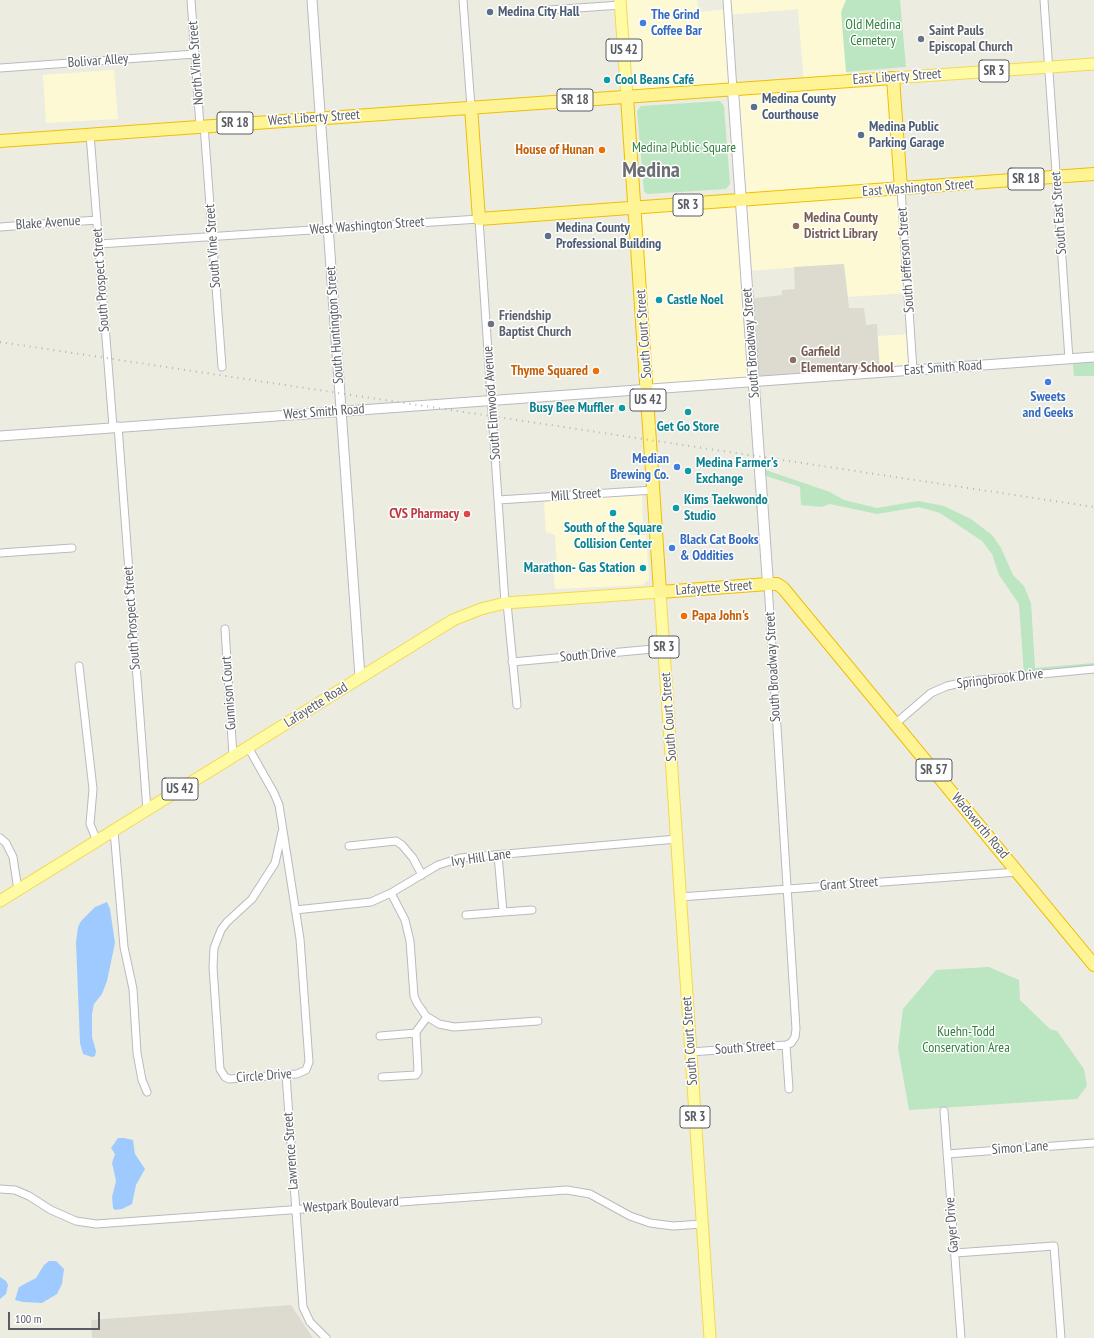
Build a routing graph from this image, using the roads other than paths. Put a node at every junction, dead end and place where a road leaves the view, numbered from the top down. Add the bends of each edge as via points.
1 (191, 0) edge
2 (312, 0) edge
3 (463, 0) edge
4 (727, 0) edge
5 (1044, 0) edge
6 (620, 2) edge
7 (549, 10) dead end
8 (195, 54) junction
9 (1094, 64) edge
10 (1049, 67) junction
11 (0, 68) edge
12 (893, 78) junction
13 (733, 90) junction
14 (627, 97) junction
15 (471, 107) junction
16 (320, 117) junction
17 (202, 125) junction
18 (90, 134) junction
19 (0, 141) edge
20 (1094, 174) edge
21 (1057, 177) junction
22 (901, 189) junction
23 (741, 201) junction
24 (635, 208) junction
25 (479, 219) junction
26 (97, 220) junction
27 (0, 227) edge
28 (328, 229) junction
29 (212, 236) junction
30 (99, 244) junction
31 (1094, 357) edge
32 (1069, 359) junction
33 (222, 366) dead end
34 (913, 370) junction
35 (754, 382) junction
36 (648, 389) junction
37 (492, 400) junction
38 (343, 411) junction
39 (116, 427) junction
40 (0, 436) edge
41 (654, 490) junction
42 (498, 500) junction
43 (72, 548) dead end
44 (0, 553) edge
45 (768, 584) junction
46 (660, 592) junction
47 (506, 603) junction
48 (225, 629) dead end
49 (664, 648) junction
50 (512, 662) junction
51 (79, 666) dead end
52 (1094, 669) edge
53 (360, 677) junction
54 (517, 705) dead end
55 (895, 724) junction
56 (248, 747) junction
57 (233, 756) junction
58 (147, 810) junction
59 (114, 831) junction
60 (282, 832) junction
61 (0, 838) edge
62 (677, 839) junction
63 (97, 841) junction
64 (349, 846) dead end
65 (498, 854) junction
66 (1018, 872) junction
67 (422, 875) junction
68 (786, 889) junction
69 (18, 890) junction
70 (391, 893) junction
71 (680, 897) junction
72 (0, 901) edge
73 (295, 910) junction
74 (532, 910) dead end
75 (503, 912) junction
76 (466, 915) dead end
77 (1094, 965) edge
78 (427, 1016) junction
79 (538, 1021) dead end
80 (416, 1033) junction
81 (380, 1036) dead end
82 (795, 1037) joint
83 (786, 1045) junction
84 (691, 1052) junction
85 (286, 1075) junction
86 (382, 1077) dead end
87 (789, 1089) dead end
88 (148, 1092) dead end
89 (944, 1111) dead end
90 (1094, 1143) edge
91 (947, 1154) junction
92 (0, 1189) edge
93 (296, 1208) junction
94 (702, 1224) junction
95 (955, 1253) junction
96 (326, 1338) edge
97 (710, 1338) edge
98 (961, 1338) edge
99 (1061, 1338) edge

1 - 8 street, North Vine Street
2 - 16 street, South Huntington Street
3 - 15 street
4 - 13 street
5 - 10 street, South East Street
6 - 7 street
6 - 14 main road, US 42
8 - 11 street, Bolivar Alley
8 - 17 street, North Vine Street
9 - 10 main road, East Liberty Street / SR 3
10 - 12 main road, East Liberty Street / SR 3
10 - 21 street, South East Street
12 - 13 highway, East Liberty Street / SR 3
12 - 22 highway, South Jefferson Street
13 - 14 highway, East Liberty Street / SR 3
13 - 23 main road, South Broadway Street
14 - 15 highway, West Liberty Street / SR 18
14 - 24 highway, South Court Street / US 42
15 - 16 highway, West Liberty Street / SR 18
15 - 25 highway, South Elmwood Avenue
16 - 17 highway, West Liberty Street / SR 18
16 - 28 street, South Huntington Street
17 - 18 highway, West Liberty Street / SR 18
17 - 29 street, South Vine Street
18 - 19 highway, West Liberty Street / SR 18
18 - 26 street, South Prospect Street
20 - 21 highway, East Washington Street / SR 18
21 - 22 highway, East Washington Street / SR 18
21 - 32 street, South East Street
22 - 23 highway, East Washington Street / SR 3
22 - 34 street, South Jefferson Street
23 - 24 highway, SR 3
23 - 35 main road, South Broadway Street
24 - 25 highway, West Washington Street
24 - 36 highway, South Court Street / US 42
25 - 28 street, West Washington Street
25 - 37 street, South Elmwood Avenue
26 - 27 street, Blake Avenue
26 - 30 street, South Prospect Street
28 - 29 street, West Washington Street
28 - 38 street, South Huntington Street
29 - 30 street, West Washington Street
29 - 33 street, South Vine Street
30 - 39 street, South Prospect Street
31 - 32 street, East Smith Road
32 - 34 street, East Smith Road
34 - 35 street, East Smith Road
35 - 36 street, East Smith Road
35 - 45 main road, South Broadway Street
36 - 37 street, West Smith Road
36 - 41 highway, South Court Street / US 42
37 - 38 street, West Smith Road
37 - 42 street, South Elmwood Avenue
38 - 39 street, West Smith Road
38 - 53 street, South Huntington Street
39 - 40 street, West Smith Road
39 - 58 street, South Prospect Street
41 - 42 street, Mill Street
41 - 46 highway, South Court Street / US 42
42 - 47 street, South Elmwood Avenue
43 - 44 street
45 - 46 highway, Lafayette Street
45 - 55 highway, Wadsworth Road / SR 57 via 776,584 783,588
45 - 68 street, South Broadway Street
46 - 47 main road, Lafayette Road / US 42
46 - 49 main road, South Court Street / SR 3
47 - 50 street, South Elmwood Avenue
47 - 53 main road, Lafayette Road / US 42 via 452,620
48 - 57 street, Gunnison Court
49 - 50 street, South Drive
49 - 62 main road, South Court Street / SR 3
50 - 54 street, South Elmwood Avenue
51 - 63 street via 93,789 90,824
52 - 55 street, Springbrook Drive via 970,680 947,686 931,693
53 - 56 main road, Lafayette Road / US 42
55 - 66 highway, Wadsworth Road / SR 57
56 - 57 main road, Lafayette Road / US 42
56 - 60 street, Circle Drive via 279,804
57 - 58 main road, Lafayette Road / US 42
58 - 59 main road, Lafayette Road / US 42
59 - 63 main road, Lafayette Road / US 42
59 - 88 street via 124,947 133,989 137,1053 142,1080
60 - 73 street, Circle Drive
60 - 85 street, Circle Drive via 276,863 252,898 221,930 214,948 213,967 222,1074 229,1079
61 - 69 street via 13,857
62 - 65 street, Ivy Hill Lane
62 - 71 main road, South Court Street / SR 3
63 - 69 main road, Lafayette Road / US 42
64 - 67 street via 396,841 413,858
65 - 67 street, Ivy Hill Lane via 449,861
65 - 75 street
66 - 68 street, Grant Street
66 - 77 highway, Wadsworth Road / SR 57
67 - 70 street, Ivy Hill Lane
68 - 71 street, Grant Street
68 - 82 street, South Broadway Street
69 - 72 main road, Lafayette Road / US 42
70 - 73 street, Ivy Hill Lane via 362,904
70 - 78 street via 405,920 414,996
71 - 84 main road, South Court Street / SR 3
73 - 85 street, Circle Drive via 300,939 309,1062 302,1073
74 - 75 street
75 - 76 street
78 - 79 street via 439,1024 454,1027
78 - 80 street
80 - 81 street
80 - 86 street via 416,1075
82 - 83 street, South Street
83 - 84 street, South Street
83 - 87 street
84 - 94 main road, South Court Street / SR 3
85 - 93 street, Lawrence Street
89 - 91 street, Gayer Drive
90 - 91 street, Simon Lane
91 - 95 street, Gayer Drive
92 - 93 street, Westpark Boulevard via 15,1190 76,1221 96,1224
93 - 94 street, Westpark Boulevard via 567,1190 590,1194 630,1216 650,1223 673,1226
93 - 96 street, Lawrence Street via 303,1307 310,1322
94 - 97 main road, South Court Street / SR 3
95 - 98 street, Gayer Drive
95 - 99 street via 1054,1246

